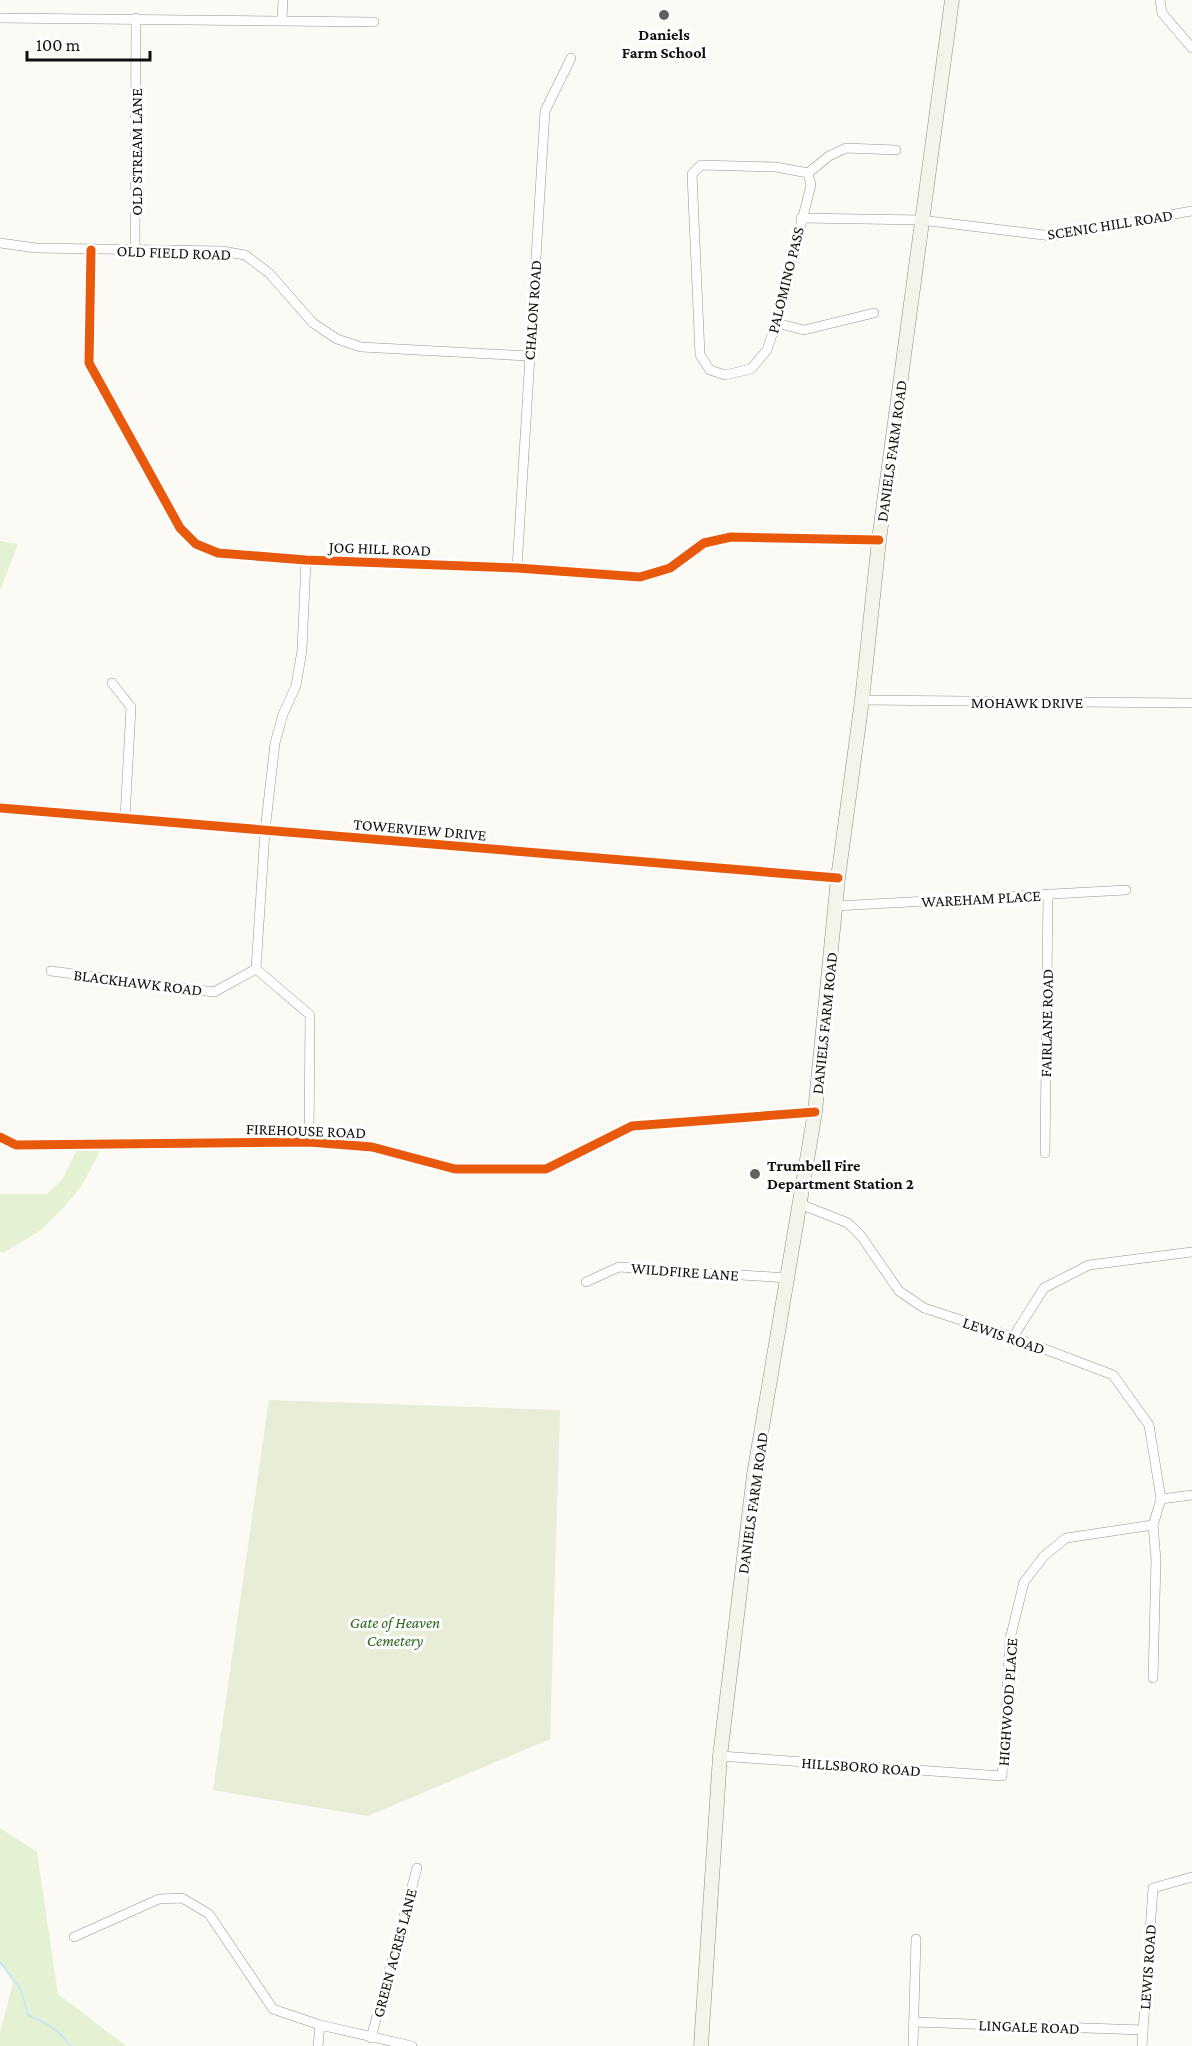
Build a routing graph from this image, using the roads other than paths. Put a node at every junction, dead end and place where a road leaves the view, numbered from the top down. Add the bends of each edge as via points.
1 (283, 0) edge
2 (952, 0) edge
3 (1160, 0) edge
4 (0, 18) edge
5 (136, 18) junction
6 (282, 20) junction
7 (374, 22) dead end
8 (1192, 48) edge
9 (571, 58) dead end
10 (896, 150) dead end
11 (808, 173) junction
12 (1192, 211) edge
13 (801, 218) junction
14 (921, 220) junction
15 (0, 243) edge
16 (91, 250) junction
17 (135, 250) junction
18 (874, 313) dead end
19 (776, 323) junction
20 (529, 356) junction
21 (879, 540) junction
22 (306, 560) junction
23 (517, 568) junction
24 (112, 683) dead end
25 (862, 700) junction
26 (1192, 703) edge
27 (0, 807) edge
28 (125, 818) junction
29 (265, 831) junction
30 (838, 878) junction
31 (1126, 890) dead end
32 (1048, 894) junction
33 (836, 906) junction
34 (255, 969) junction
35 (51, 970) dead end
36 (814, 1112) junction
37 (0, 1137) edge
38 (309, 1142) junction
39 (1045, 1153) dead end
40 (800, 1204) junction
41 (1192, 1252) edge
42 (787, 1278) junction
43 (586, 1282) dead end
44 (1013, 1337) junction
45 (1192, 1495) edge
46 (1161, 1499) junction
47 (1153, 1525) junction
48 (1153, 1678) dead end
49 (720, 1756) junction
50 (1002, 1776) joint
51 (417, 1868) dead end
52 (1192, 1877) edge
53 (74, 1937) dead end
54 (916, 1939) dead end
55 (914, 2022) junction
56 (320, 2025) junction
57 (1143, 2030) junction
58 (371, 2038) junction
59 (318, 2046) edge
60 (412, 2046) edge
61 (701, 2046) edge
62 (913, 2046) edge
63 (1142, 2046) edge

1 - 6 street
2 - 14 main road, DANIELS FARM ROAD
3 - 8 street via 1162,13
4 - 5 street
5 - 6 street
5 - 17 street, OLD STREAM LANE
6 - 7 street
9 - 20 street, CHALON ROAD via 545,111
10 - 11 street via 846,148
11 - 13 street, PALOMINO PASS via 811,184
11 - 19 street, PALOMINO PASS via 701,165 692,174 700,355 710,370 725,375 751,369 767,350
12 - 14 street, SCENIC HILL ROAD via 1052,236
13 - 14 street, SCENIC HILL ROAD
13 - 19 street, PALOMINO PASS
14 - 21 main road, DANIELS FARM ROAD
15 - 16 street, OLD FIELD ROAD
16 - 17 street, OLD FIELD ROAD
16 - 22 street, JOG HILL ROAD via 89,363 180,528 196,544 218,553
17 - 20 street, OLD FIELD ROAD via 245,255 269,273 313,323 337,339 361,347
18 - 19 street via 804,330
20 - 23 street, CHALON ROAD
21 - 23 street, JOG HILL ROAD via 731,537 704,543 670,568 640,577
21 - 25 main road, DANIELS FARM ROAD
22 - 23 street, JOG HILL ROAD
22 - 29 street via 302,650 296,686 275,743
24 - 28 street via 131,707
25 - 26 street, MOHAWK DRIVE
25 - 30 main road, DANIELS FARM ROAD
27 - 28 street, TOWERVIEW DRIVE
28 - 29 street, TOWERVIEW DRIVE
29 - 30 street, TOWERVIEW DRIVE
29 - 34 street
30 - 33 main road, DANIELS FARM ROAD
31 - 32 street, WAREHAM PLACE
32 - 33 street, WAREHAM PLACE
32 - 39 street, FAIRLANE ROAD
33 - 36 main road, DANIELS FARM ROAD
34 - 35 street, BLACKHAWK ROAD via 214,992
34 - 38 street via 310,1015
36 - 38 street, FIREHOUSE ROAD via 632,1126 546,1169 455,1169 372,1147
36 - 40 main road, DANIELS FARM ROAD
37 - 38 street, FIREHOUSE ROAD via 16,1145
40 - 42 main road, DANIELS FARM ROAD
40 - 44 street, LEWIS ROAD via 848,1223 899,1291 911,1301
41 - 44 street via 1089,1265 1044,1288
42 - 43 street, WILDFIRE LANE via 619,1267
42 - 49 main road, DANIELS FARM ROAD via 754,1475
44 - 46 street, LEWIS ROAD via 1113,1375 1149,1425
45 - 46 street
46 - 47 street
47 - 48 street
47 - 50 street, HIGHWOOD PLACE via 1066,1539 1044,1556 1024,1582 1010,1639
49 - 50 street, HILLSBORO ROAD
49 - 61 main road, DANIELS FARM ROAD
51 - 58 street, GREEN ACRES LANE
52 - 57 street, LEWIS ROAD via 1153,1888
53 - 56 street via 159,1899 182,1898 209,1914 273,2009
54 - 55 street
55 - 57 street, LINGALE ROAD
55 - 62 street
56 - 58 street
56 - 59 street
57 - 63 street, LEWIS ROAD
58 - 60 street

